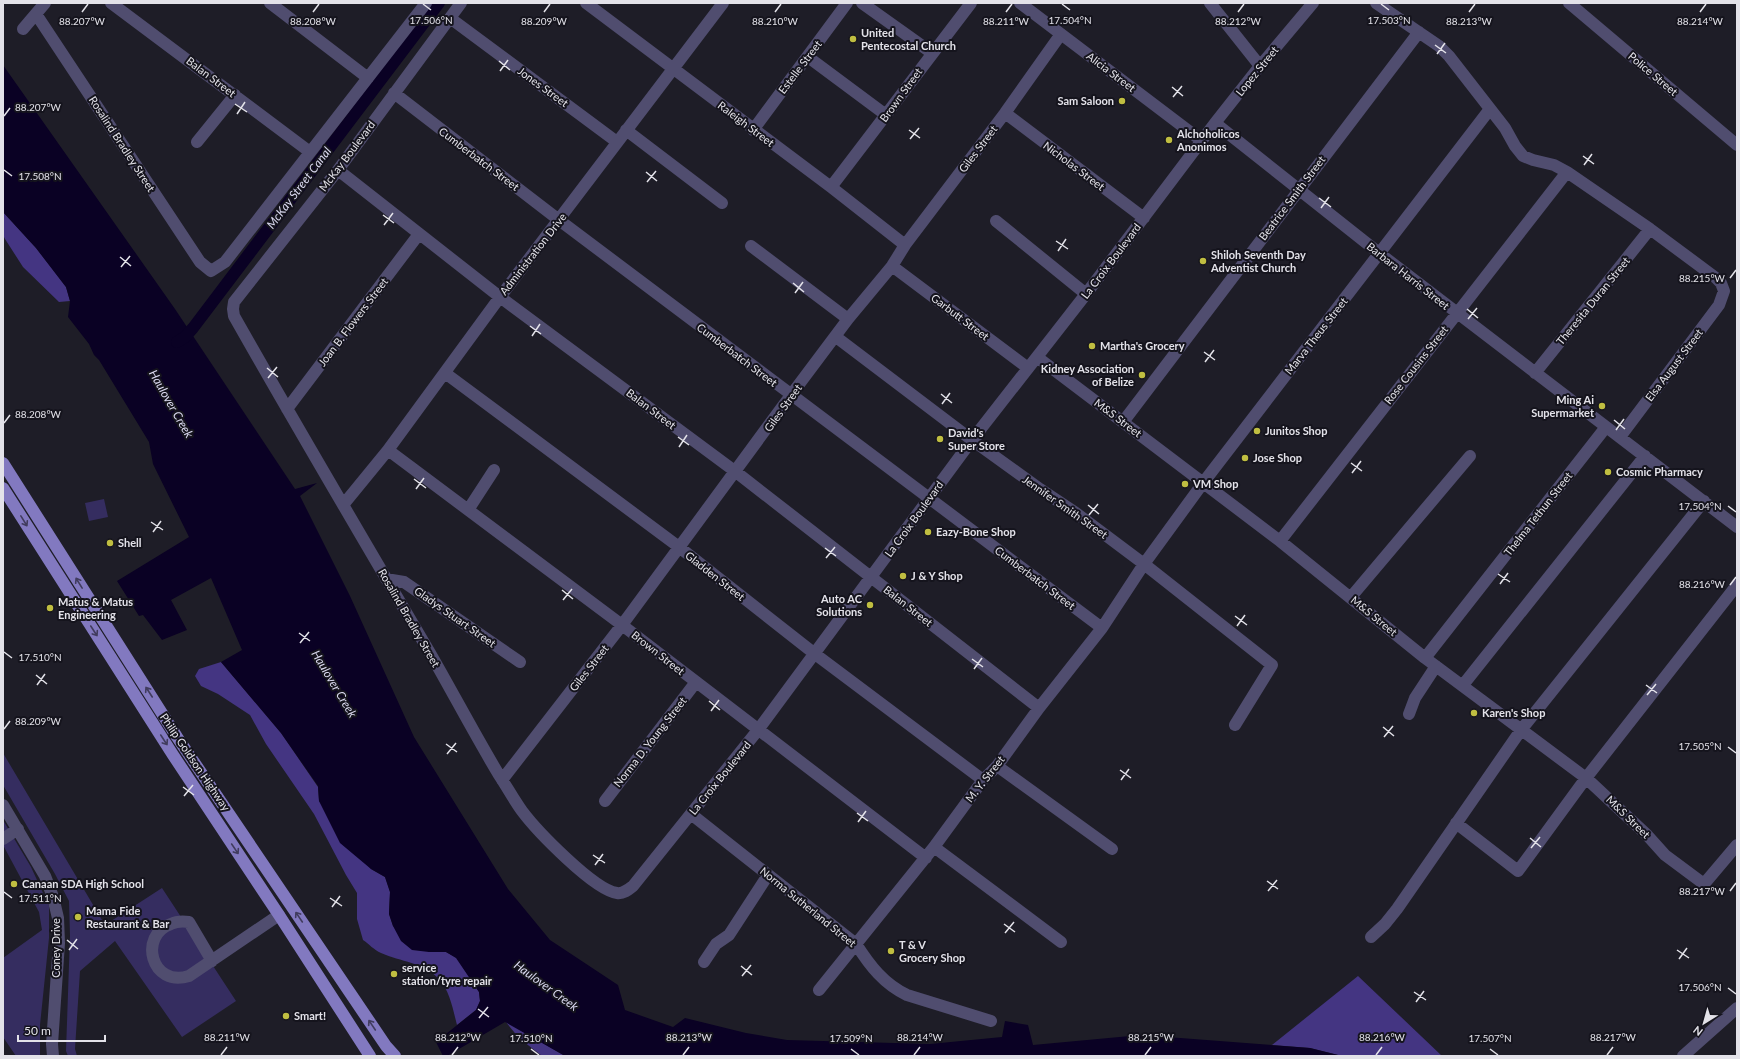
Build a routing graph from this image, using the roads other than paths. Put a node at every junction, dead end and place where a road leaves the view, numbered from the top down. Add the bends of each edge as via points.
1 (45, 3) edge
2 (111, 3) edge
3 (270, 3) edge
4 (426, 3) edge
5 (461, 3) edge
6 (723, 3) edge
7 (848, 3) edge
8 (862, 3) edge
9 (971, 3) edge
10 (1020, 3) edge
11 (1210, 3) edge
12 (1313, 3) edge
13 (1376, 3) edge
14 (1568, 3) edge
15 (589, 4) edge
16 (36, 14) junction
17 (450, 18) junction
18 (23, 29) dead end
19 (1419, 32) junction
20 (1061, 34) junction
21 (932, 53) junction
22 (808, 57) junction
23 (1260, 66) junction
24 (673, 68) junction
25 (368, 78) junction
26 (394, 93) junction
27 (235, 96) junction
28 (1490, 109) junction
29 (1005, 113) junction
30 (886, 116) junction
31 (1215, 123) junction
32 (626, 130) junction
33 (753, 130) junction
34 (1202, 141) junction
35 (197, 142) dead end
36 (617, 142) junction
37 (1737, 145) edge
38 (310, 152) junction
39 (338, 170) junction
40 (1567, 172) junction
41 (831, 187) junction
42 (1298, 189) junction
43 (722, 202) dead end
44 (1144, 218) junction
45 (559, 220) junction
46 (996, 221) dead end
47 (1650, 229) junction
48 (419, 234) junction
49 (751, 246) dead end
50 (905, 246) junction
51 (1379, 253) junction
52 (892, 266) junction
53 (1086, 294) junction
54 (500, 297) junction
55 (233, 309) joint
56 (1456, 313) junction
57 (848, 319) junction
58 (836, 338) junction
59 (1037, 357) junction
60 (1028, 368) junction
61 (445, 373) junction
62 (1535, 373) junction
63 (791, 395) junction
64 (287, 409) junction
65 (1123, 422) junction
66 (1606, 427) junction
67 (1620, 437) junction
68 (972, 440) junction
69 (388, 450) junction
70 (1470, 456) dead end
71 (1645, 456) junction
72 (3, 463) edge
73 (494, 470) dead end
74 (736, 472) junction
75 (1203, 483) junction
76 (3, 488) edge
77 (929, 499) junction
78 (1704, 501) junction
79 (343, 505) junction
80 (468, 510) junction
81 (1737, 527) edge
82 (1280, 540) junction
83 (679, 547) junction
84 (1144, 564) junction
85 (871, 578) junction
86 (386, 579) junction
87 (1737, 585) edge
88 (1351, 597) junction
89 (622, 626) junction
90 (1102, 628) junction
91 (815, 654) junction
92 (1425, 658) junction
93 (520, 662) dead end
94 (1436, 666) junction
95 (696, 682) junction
96 (1463, 685) junction
97 (1039, 708) junction
98 (1409, 714) dead end
99 (1235, 725) dead end
100 (758, 730) junction
101 (1521, 730) junction
102 (997, 766) junction
103 (1586, 778) junction
104 (502, 780) junction
105 (983, 780) junction
106 (605, 801) dead end
107 (3, 805) edge
108 (691, 814) junction
109 (1456, 823) junction
110 (18, 829) junction
111 (3, 839) edge
112 (1737, 845) edge
113 (934, 847) junction
114 (1112, 849) dead end
115 (926, 858) junction
116 (768, 875) junction
117 (623, 893) joint
118 (279, 915) junction
119 (1370, 937) dead end
120 (1061, 942) dead end
121 (856, 944) junction
122 (212, 961) junction
123 (704, 962) dead end
124 (819, 990) dead end
125 (1737, 1008) edge
126 (991, 1021) dead end
127 (53, 1056) edge
128 (370, 1056) edge
129 (395, 1056) edge
130 (1683, 1056) edge

1 - 16 street
2 - 27 street, Balan Street
3 - 25 street
4 - 25 street
5 - 17 street, McKay Boulevard
6 - 24 street, Administration Drive
7 - 22 street, Estelle Street
8 - 21 street
9 - 21 street, Brown Street
10 - 20 street, Alicia Street
11 - 23 street
12 - 23 street, Lopez Street
13 - 19 street
14 - 37 street, Police Street
15 - 24 street, Raleigh Street
16 - 18 street
16 - 38 street, Rosalind Bradley Street via 200,262 211,270 225,262
17 - 26 street, McKay Boulevard
17 - 36 street, Jones Street
19 - 28 street via 1450,56
19 - 42 street, Beatrice Smith Street
20 - 29 street, Giles Street
20 - 34 street, Alicia Street
21 - 30 street, Brown Street
22 - 30 street
22 - 33 street, Estelle Street
23 - 31 street, Lopez Street
24 - 32 street, Administration Drive
24 - 33 street, Raleigh Street
25 - 38 street
26 - 39 street, McKay Boulevard
26 - 45 street, Cumberbatch Street
27 - 35 street
27 - 38 street, Balan Street
28 - 40 street via 1523,156 1554,165
28 - 51 street, Marva Theus Street
29 - 44 street, Nicholas Street
29 - 50 street, Giles Street
30 - 41 street, Brown Street
31 - 34 street, Lopez Street
31 - 42 street, Barbara Harris Street
32 - 36 street, Administration Drive
32 - 43 street
33 - 41 street, Raleigh Street
34 - 44 street, La Croix Boulevard
36 - 45 street, Administration Drive
39 - 48 street, Balan Street
39 - 55 street, McKay Boulevard via 234,302
40 - 47 street
40 - 56 street, Rose Cousins Street
41 - 50 street, Raleigh Street
42 - 51 street, Barbara Harris Street
42 - 65 street, Beatrice Smith Street
44 - 53 street, La Croix Boulevard
45 - 54 street, Administration Drive
45 - 63 street, Cumberbatch Street
46 - 53 street
47 - 62 street, Theresita Duran Street
47 - 67 street, Elsa August Street via 1716,278 1724,292 1719,305
48 - 54 street, Balan Street
48 - 64 street, Joan B. Flowers Street
49 - 57 street
50 - 52 street, Giles Street
51 - 56 street, Barbara Harris Street
51 - 75 street, Marva Theus Street
52 - 57 street, Giles Street
52 - 60 street, Garbutt Street
53 - 59 street, La Croix Boulevard
54 - 61 street, Administration Drive
54 - 74 street, Balan Street
55 - 64 street, Rosalind Bradley Street via 234,316
56 - 62 street, Barbara Harris Street
56 - 82 street, Rose Cousins Street
57 - 58 street, Giles Street
58 - 63 street, Giles Street
58 - 68 street, Jennifer Smith Street
59 - 60 street, La Croix Boulevard
59 - 65 street, M&S Street
60 - 68 street, La Croix Boulevard
61 - 69 street, Administration Drive
61 - 83 street, Gladden Street
62 - 66 street, Barbara Harris Street
63 - 74 street, Giles Street
63 - 77 street, Cumberbatch Street
64 - 79 street, Rosalind Bradley Street
65 - 75 street, M&S Street
66 - 67 street, Barbara Harris Street
66 - 92 street, Thelma Tethun Street
67 - 71 street, Barbara Harris Street
68 - 77 street, La Croix Boulevard
68 - 84 street, Jennifer Smith Street
69 - 79 street, Administration Drive
69 - 80 street, Brown Street
70 - 88 street
71 - 78 street, Barbara Harris Street
71 - 96 street
129 -> 72 main road, Philip Goldson Highway via 178,737
73 - 80 street
74 - 83 street, Giles Street
74 - 85 street, Balan Street
75 - 82 street, M&S Street
75 - 84 street, Marva Theus Street
76 -> 118 main road, Philip Goldson Highway via 173,755
77 - 85 street, La Croix Boulevard
77 - 90 street, Cumberbatch Street
78 - 81 street, Barbara Harris Street
78 - 101 street
79 - 86 street, Rosalind Bradley Street
80 - 89 street, Brown Street
82 - 88 street, M&S Street
83 - 89 street, Giles Street
83 - 91 street, Gladden Street
84 - 90 street, M. Y. Street
84 - 99 street, Jennifer Smith Street via 1272,665
85 - 91 street, La Croix Boulevard
85 - 97 street, Balan Street
86 - 93 street, Gladys Stuart Street via 404,582
86 - 104 street, Rosalind Bradley Street
87 - 103 street
88 - 92 street, M&S Street
89 - 95 street, Brown Street
89 - 104 street, Giles Street
90 - 97 street, M. Y. Street
91 - 100 street, La Croix Boulevard
91 - 105 street, Gladden Street
92 - 94 street, M&S Street
94 - 96 street, M&S Street
94 - 98 street via 1415,698
95 - 100 street, Brown Street
95 - 106 street, Norma D. Young Street
96 - 101 street, M&S Street
97 - 102 street, M. Y. Street
100 - 108 street, La Croix Boulevard
100 - 115 street, Brown Street
101 - 103 street, M&S Street
101 - 109 street
102 - 105 street, M. Y. Street
102 - 114 street
103 - 109 street via 1518,871
103 - 112 street, M&S Street via 1665,855 1704,884
104 - 117 street, Rosalind Bradley Street via 523,813 549,841 594,882 610,891
105 - 113 street, M. Y. Street
107 - 110 street, Coney Drive
108 - 116 street, Norma Sutherland Street
108 - 117 street, La Croix Boulevard via 632,886
109 - 119 street via 1397,910
110 - 111 street
110 - 127 street, Coney Drive via 45,876 58,918
113 - 115 street, M. Y. Street
113 - 120 street
115 - 121 street, M. Y. Street
116 - 121 street, Norma Sutherland Street
116 - 123 street via 729,935 716,944
118 - 122 street
118 - 128 main road, Philip Goldson Highway
121 - 124 street, M. Y. Street
121 - 126 street, Norma Sutherland Street via 871,967 896,990
122 - 122 street via 189,976 179,979 169,977 159,970 153,955 152,943 155,935 164,926 189,922
125 - 130 street

